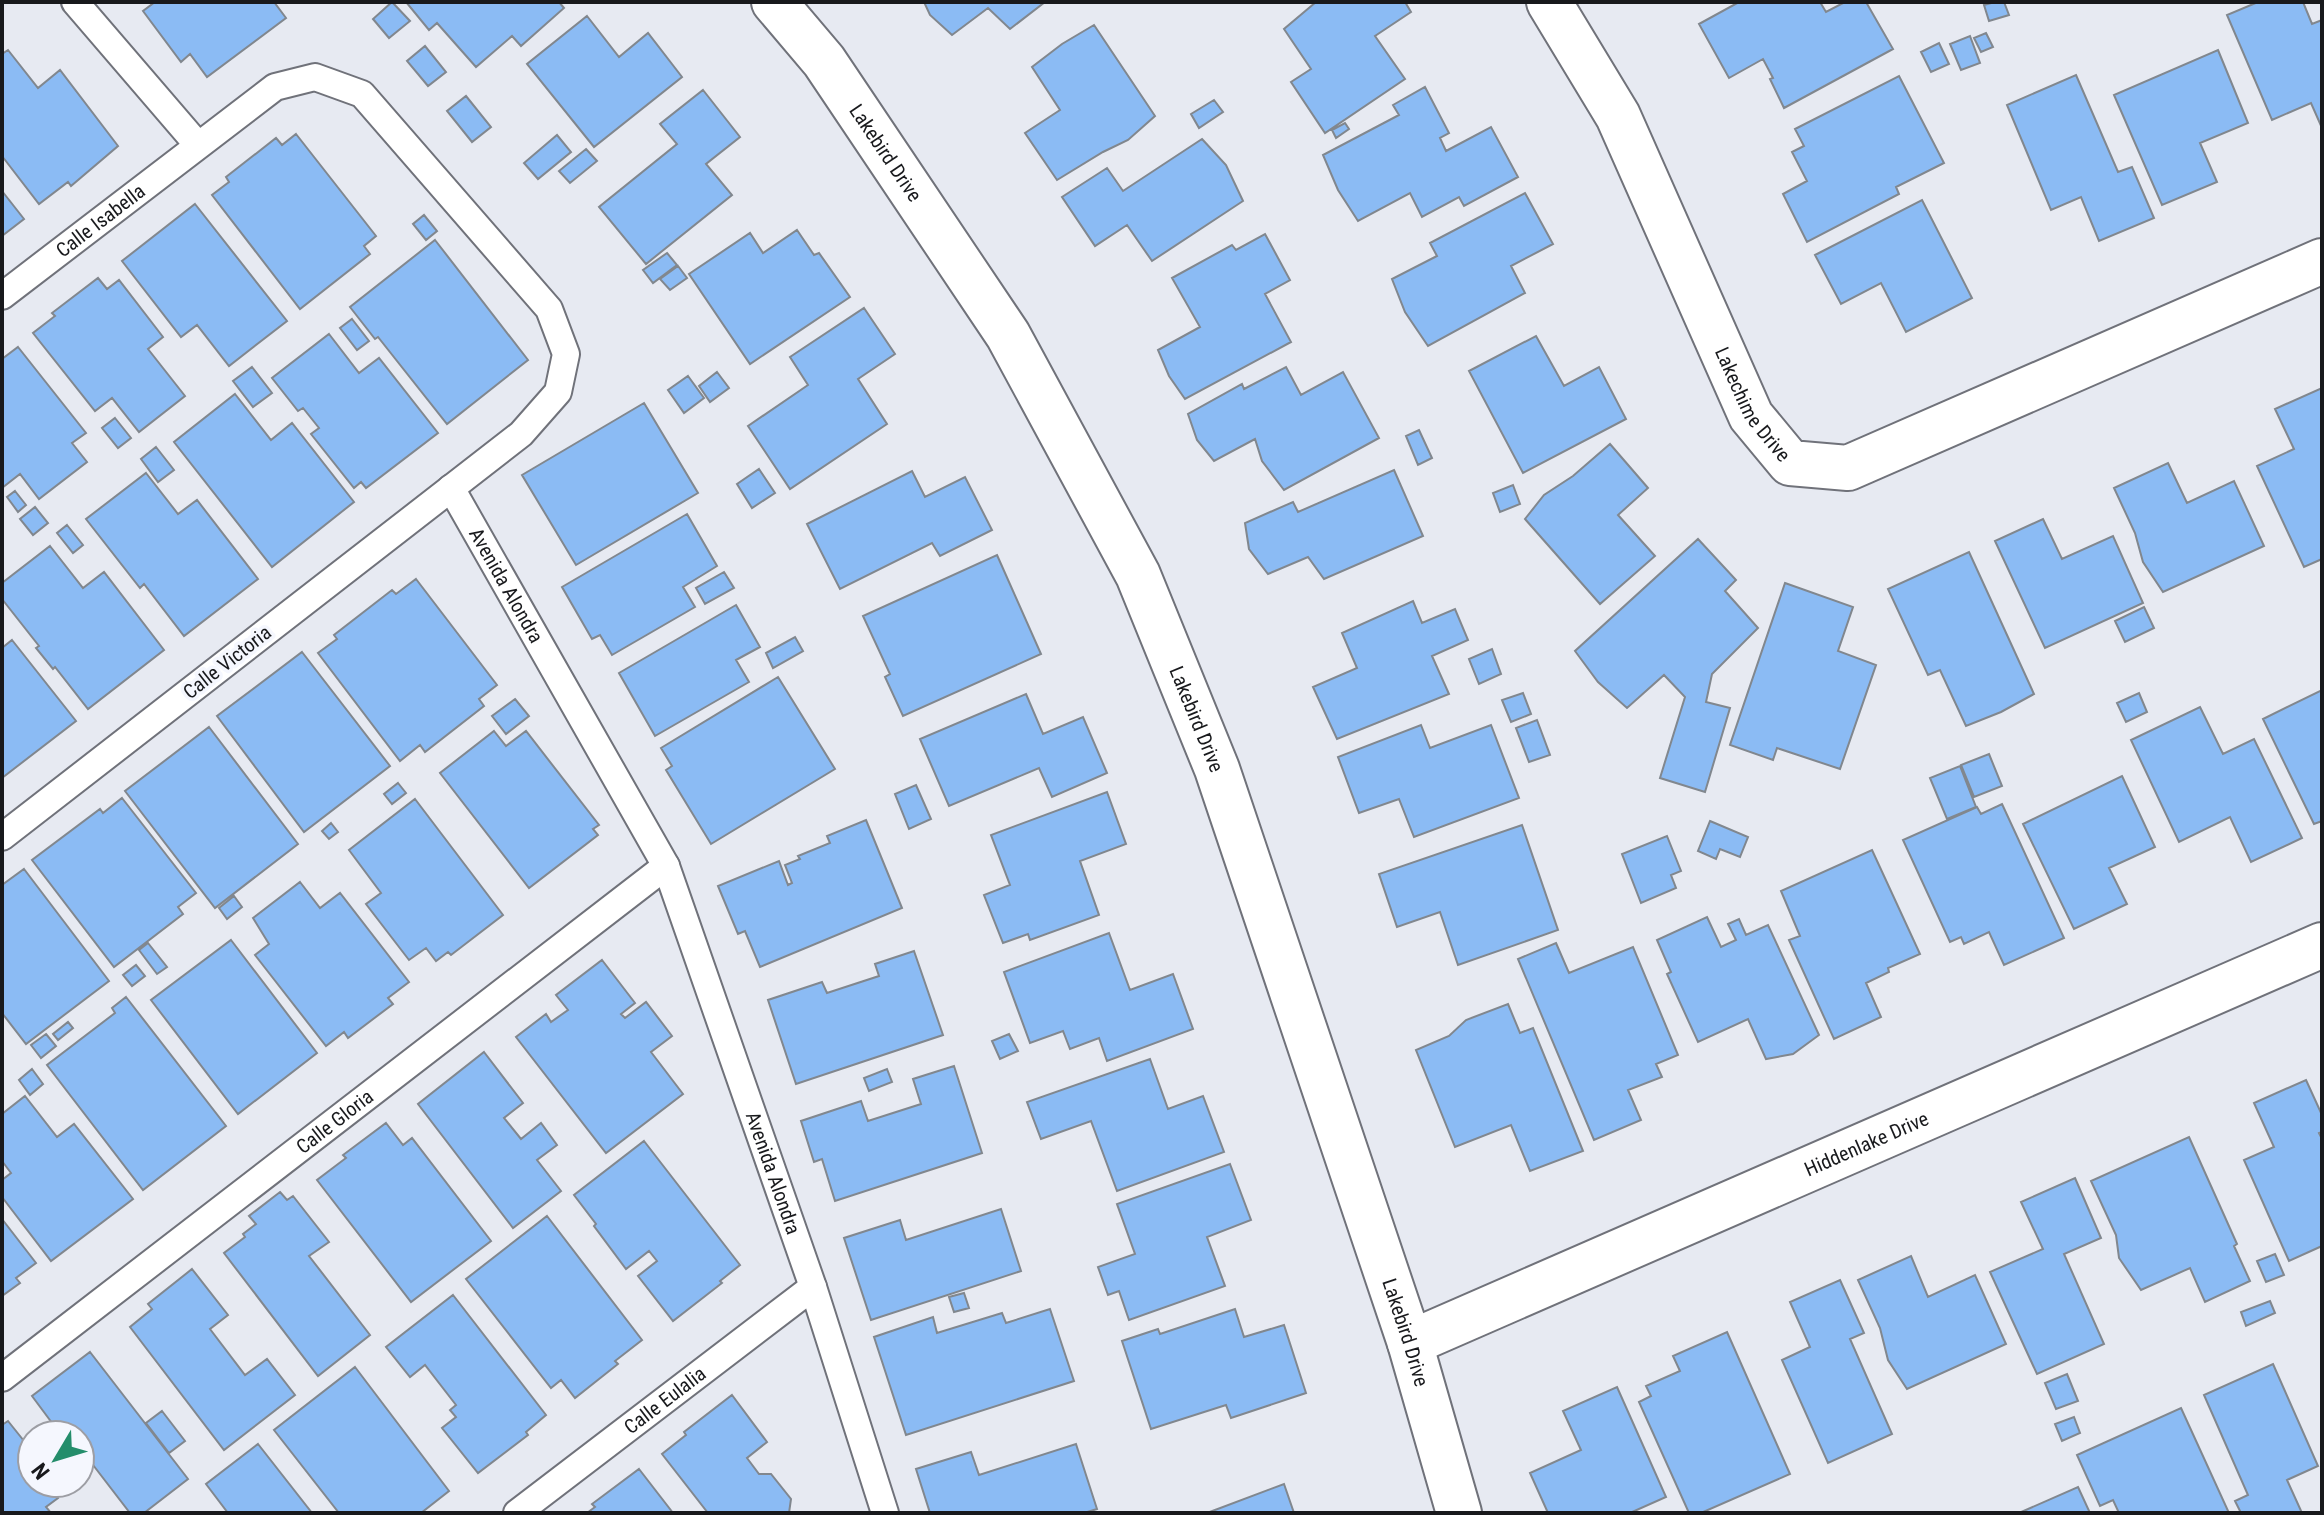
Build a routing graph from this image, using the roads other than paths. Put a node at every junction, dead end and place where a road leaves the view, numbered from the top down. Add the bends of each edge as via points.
1 (75, 2) edge
2 (774, 2) edge
3 (1549, 2) edge
4 (197, 144) junction
5 (2322, 261) edge
6 (2, 296) edge
7 (451, 488) junction
8 (2, 837) edge
9 (666, 866) junction
10 (2322, 945) edge
11 (813, 1287) junction
12 (1410, 1343) junction
13 (2, 1378) edge
14 (517, 1513) edge
15 (885, 1513) edge
16 (1459, 1513) edge

1 - 4 lane
2 - 12 street, Lakebird Drive via 824,61 1008,335 1138,575 1217,769
3 - 5 street, Lakechime Drive via 1618,116 1751,416 1790,463 1848,468
4 - 6 lane, Calle Isabella
4 - 7 lane via 275,87 315,77 362,94 549,309 566,354 558,392 521,434
7 - 8 lane, Calle Victoria
7 - 9 lane, Avenida Alondra
9 - 11 lane, Avenida Alondra
9 - 13 lane, Calle Gloria
10 - 12 street, Hiddenlake Drive
11 - 14 lane, Calle Eulalia
11 - 15 lane, Avenida Alondra
12 - 16 street, Lakebird Drive

